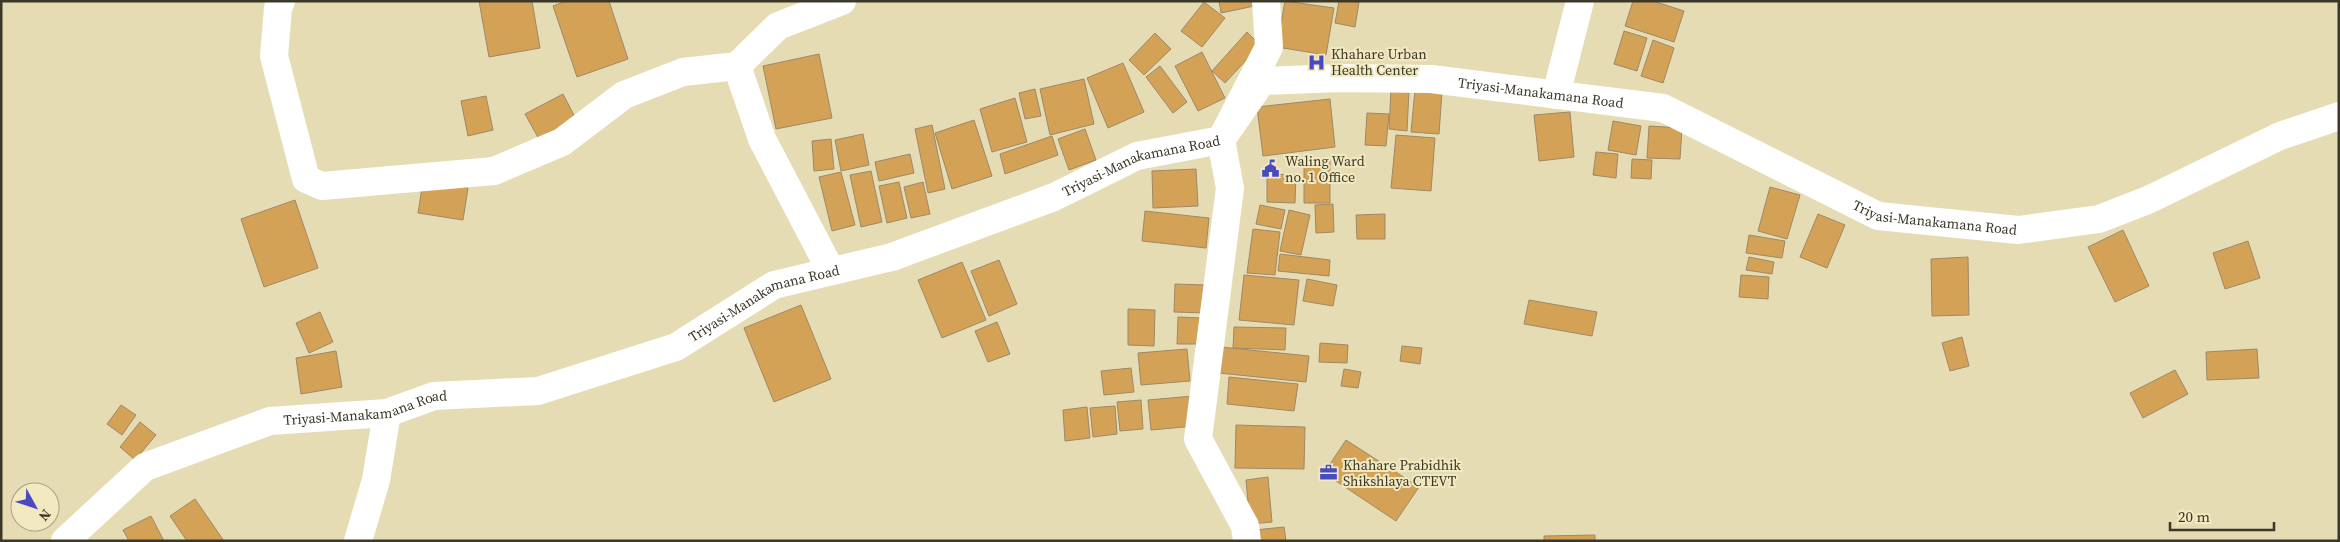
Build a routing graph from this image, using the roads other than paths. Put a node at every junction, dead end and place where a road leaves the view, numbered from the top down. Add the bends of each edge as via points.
1 (281, 1) edge
2 (842, 1) edge
3 (1266, 1) edge
4 (1580, 1) edge
5 (737, 66) junction
6 (1556, 95) junction
7 (2339, 116) edge
8 (1221, 140) junction
9 (831, 271) junction
10 (387, 413) junction
11 (65, 541) edge
12 (358, 541) edge
13 (1247, 541) edge

1 - 5 street via 274,56 306,179 322,186 494,171 562,142 624,95 682,72
2 - 5 street via 778,26
3 - 8 street via 1270,47
4 - 6 street
5 - 9 street via 762,139
6 - 7 street, Triyasi-Manakamana Road via 1663,108 1878,216 2018,230 2099,219 2148,200 2280,136
6 - 8 street, Triyasi-Manakamana Road via 1431,78 1262,81
8 - 9 street, Triyasi-Manakamana Road via 1137,156 1054,197 892,257
8 - 13 street via 1230,188 1198,439 1245,526
9 - 10 street, Triyasi-Manakamana Road via 774,285 676,347 658,353 538,391 434,396
10 - 11 street, Triyasi-Manakamana Road via 270,421 145,467
10 - 12 street via 376,480

